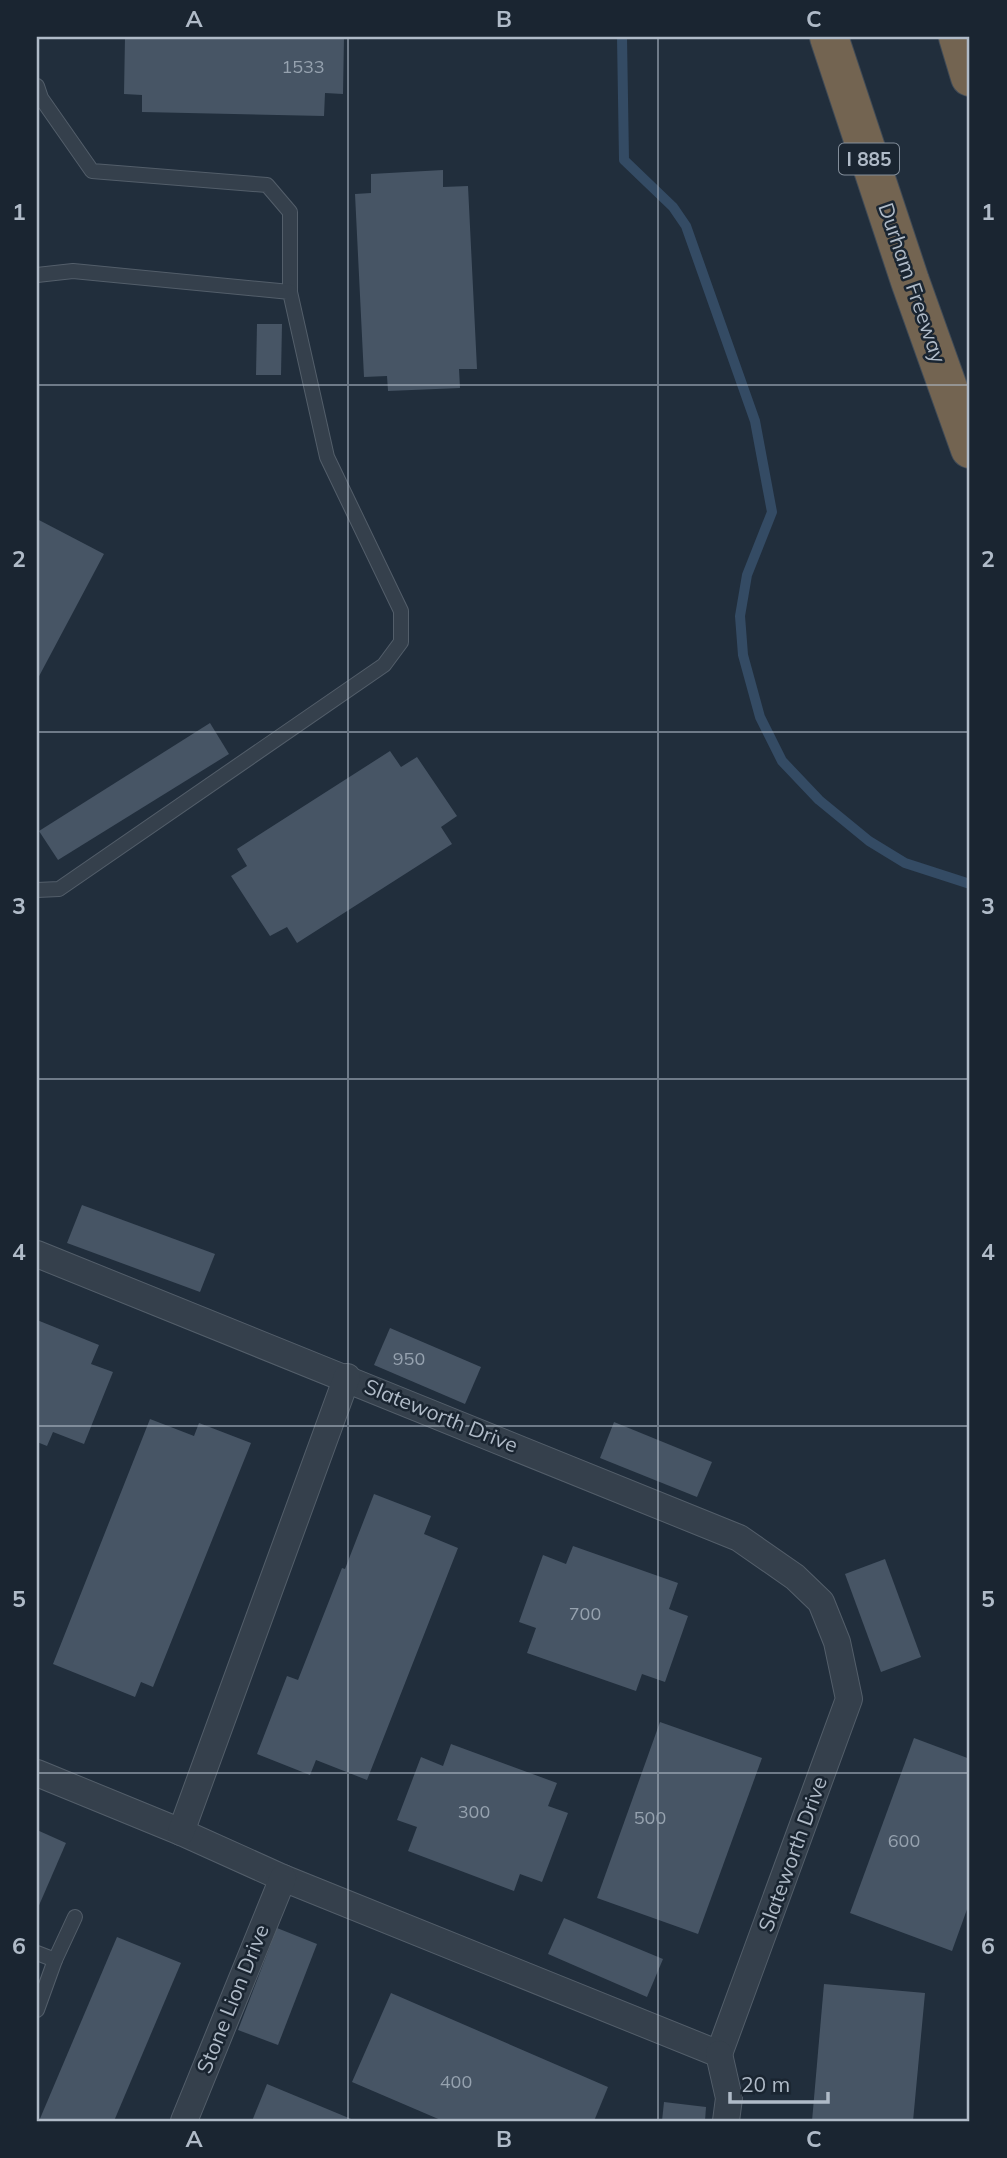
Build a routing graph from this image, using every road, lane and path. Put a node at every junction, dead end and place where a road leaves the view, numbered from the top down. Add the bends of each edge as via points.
1 (829, 37) edge
2 (958, 37) edge
3 (970, 76) edge
4 (37, 86) edge
5 (37, 275) edge
6 (289, 292) junction
7 (970, 449) edge
8 (37, 890) edge
9 (37, 1254) edge
10 (346, 1377) junction
11 (37, 1773) edge
12 (181, 1832) junction
13 (282, 1878) junction
14 (75, 1917) dead end
15 (37, 1953) edge
16 (55, 1960) junction
17 (37, 2010) edge
18 (719, 2054) junction
19 (184, 2121) edge
20 (726, 2121) edge

1 - 7 highway, Durham Freeway / I 885
2 - 3 highway
4 - 6 lane via 92,171 267,186 290,212
5 - 6 lane via 73,271
6 - 8 lane via 327,457 401,611 401,642 384,665 59,889
9 - 10 street, Slateworth Drive
10 - 12 street, Slateworth Drive
10 - 18 street, Slateworth Drive via 739,1538 795,1577 821,1602 837,1642 849,1699
11 - 12 street
12 - 13 street
13 - 18 street
13 - 19 street, Stone Lion Drive
14 - 16 lane
15 - 16 lane
16 - 17 lane
18 - 20 street via 729,2098

